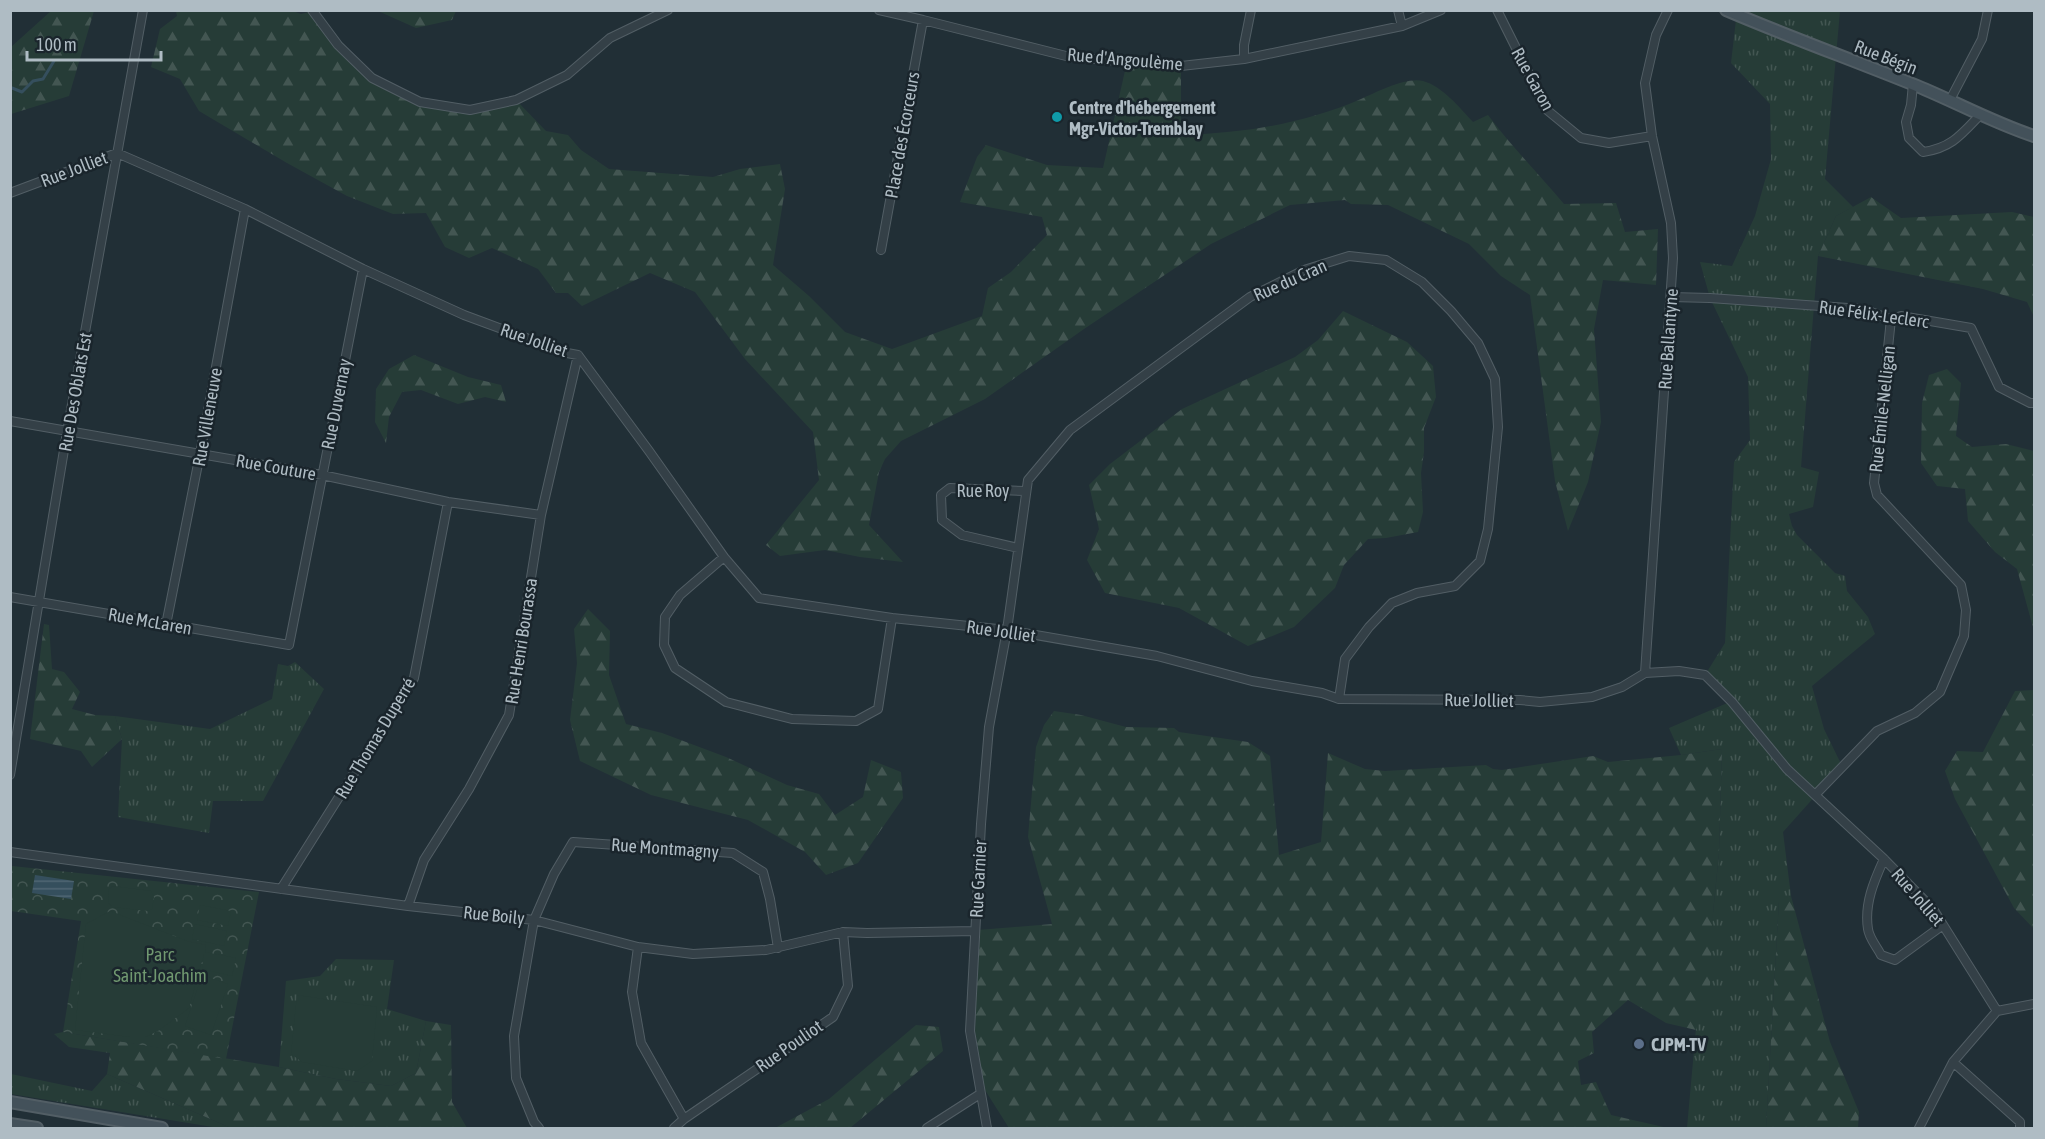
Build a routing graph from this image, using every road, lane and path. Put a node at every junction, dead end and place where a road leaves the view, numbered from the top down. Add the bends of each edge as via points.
1 (143, 10) edge
2 (312, 10) edge
3 (668, 10) edge
4 (879, 10) edge
5 (1251, 10) edge
6 (1398, 10) edge
7 (1441, 10) edge
8 (1497, 10) edge
9 (1668, 10) edge
10 (1726, 10) edge
11 (1988, 10) edge
12 (923, 20) junction
13 (1402, 26) junction
14 (1244, 59) junction
15 (1913, 84) junction
16 (1950, 100) junction
17 (1980, 115) junction
18 (1652, 136) junction
19 (2034, 136) edge
20 (117, 153) junction
21 (10, 193) edge
22 (245, 209) junction
23 (881, 250) dead end
24 (363, 269) junction
25 (1671, 297) junction
26 (1891, 319) junction
27 (578, 355) junction
28 (2034, 403) edge
29 (10, 421) edge
30 (67, 432) junction
31 (200, 454) junction
32 (322, 475) junction
33 (1025, 491) junction
34 (448, 502) junction
35 (541, 515) junction
36 (1018, 548) junction
37 (723, 557) junction
38 (10, 597) edge
39 (41, 601) junction
40 (892, 618) junction
41 (166, 625) junction
42 (1007, 630) junction
43 (289, 645) joint
44 (1645, 673) junction
45 (1339, 699) junction
46 (10, 775) edge
47 (1816, 794) junction
48 (10, 852) edge
49 (1884, 859) junction
50 (281, 889) junction
51 (408, 906) junction
52 (534, 920) junction
53 (1943, 925) junction
54 (975, 931) junction
55 (843, 932) junction
56 (638, 947) junction
57 (778, 948) junction
58 (2034, 1004) edge
59 (1997, 1011) junction
60 (1953, 1062) junction
61 (980, 1094) junction
62 (10, 1102) edge
63 (684, 1119) junction
64 (10, 1124) edge
65 (37, 1128) edge
66 (162, 1128) edge
67 (539, 1128) edge
68 (674, 1128) edge
69 (927, 1128) edge
70 (987, 1128) edge
71 (1920, 1128) edge
72 (2020, 1128) edge

1 - 20 street, Rue Des Oblats Est
2 - 3 street via 338,45 372,78 420,102 470,110 516,100 567,75 609,38
4 - 12 street, Rue d'Angoulème
5 - 14 street
6 - 13 street
7 - 13 street, Rue d'Angoulème
8 - 18 street, Rue Garon via 1547,110 1581,138 1609,143
9 - 18 street, Rue Ballantyne via 1656,35 1646,83
10 - 15 street, Rue Bégin
11 - 16 street via 1982,39
12 - 14 street, Rue d'Angoulème via 1070,57 1181,66
12 - 23 street, Place des Écorceurs
13 - 14 street, Rue d'Angoulème
15 - 16 street, Rue Bégin
15 - 17 street via 1906,123 1910,138 1923,152 1940,149 1962,135
16 - 17 street, Rue Bégin
17 - 19 street, Rue Bégin
18 - 25 street, Rue Ballantyne via 1671,223
20 - 21 street, Rue Jolliet
20 - 22 street, Rue Jolliet
20 - 30 street, Rue Des Oblats Est
22 - 24 street, Rue Jolliet
22 - 31 street, Rue Villeneuve
24 - 27 street, Rue Jolliet via 464,315
24 - 32 street, Rue Duvernay
25 - 26 street, Rue Félix-Leclerc via 1862,309
25 - 44 street, Rue Ballantyne
26 - 28 street, Rue Félix-Leclerc via 1900,316 1971,328 1999,387
26 - 47 street, Rue Émile-Nelligan via 1874,483 1877,495 1961,585 1966,610 1964,636 1940,692 1915,713 1877,731
27 - 35 street, Rue Henri Bourassa
27 - 37 street, Rue Jolliet
29 - 30 street, Rue Couture
30 - 31 street, Rue Couture
30 - 39 street, Rue Des Oblats Est
31 - 32 street, Rue Couture
31 - 41 street, Rue Villeneuve
32 - 34 street, Rue Couture
32 - 43 street, Rue Duvernay
33 - 36 street, Rue du Cran
33 - 36 street, Rue Roy via 950,488 941,495 942,520 963,535
33 - 45 street, Rue du Cran via 1028,480 1071,430 1250,297 1304,270 1349,256 1386,260 1422,282 1478,343 1495,379 1498,426 1488,529 1480,561 1455,586 1417,593 1392,603 1370,627 1346,659
34 - 35 street, Rue Couture
34 - 50 street, Rue Thomas Duperré via 414,678
35 - 51 street, Rue Henri Bourassa via 509,715 424,860
36 - 42 street, Rue du Cran
37 - 40 street, Rue Jolliet via 759,598
37 - 40 street via 680,595 665,617 664,645 675,668 726,702 792,718 856,721 878,709
38 - 39 street, Rue McLaren
39 - 41 street, Rue McLaren
39 - 46 street, Rue Des Oblats Est
40 - 42 street, Rue Jolliet
41 - 43 street, Rue McLaren
42 - 45 street, Rue Jolliet via 1157,656
42 - 54 street, Rue Garnier via 989,727
44 - 45 street, Rue Jolliet via 1622,687 1592,697 1540,702
44 - 47 street, Rue Jolliet via 1679,671 1705,675 1786,769
47 - 49 street, Rue Jolliet
48 - 50 street, Rue Boily
49 - 53 street, Rue Jolliet
49 - 53 street via 1868,905 1868,931 1881,955 1895,960
50 - 51 street, Rue Boily
51 - 52 street, Rue Boily
52 - 56 street, Rue Boily
52 - 57 street, Rue Montmagny via 573,842 733,853 763,872
52 - 67 street via 514,1036 516,1078
53 - 59 street, Rue Jolliet
54 - 55 street, Rue Boily
54 - 61 street, Rue Garnier via 970,1031
55 - 57 street, Rue Boily
55 - 63 street, Rue Pouliot via 848,986 832,1017
56 - 57 street, Rue Boily via 693,954
56 - 63 street via 632,992 641,1043
58 - 59 street
59 - 60 street
60 - 71 street
60 - 72 street via 2020,1122
61 - 69 street
61 - 70 street, Rue Garnier
62 - 66 street
63 - 68 street, Rue Pouliot
64 - 65 street

